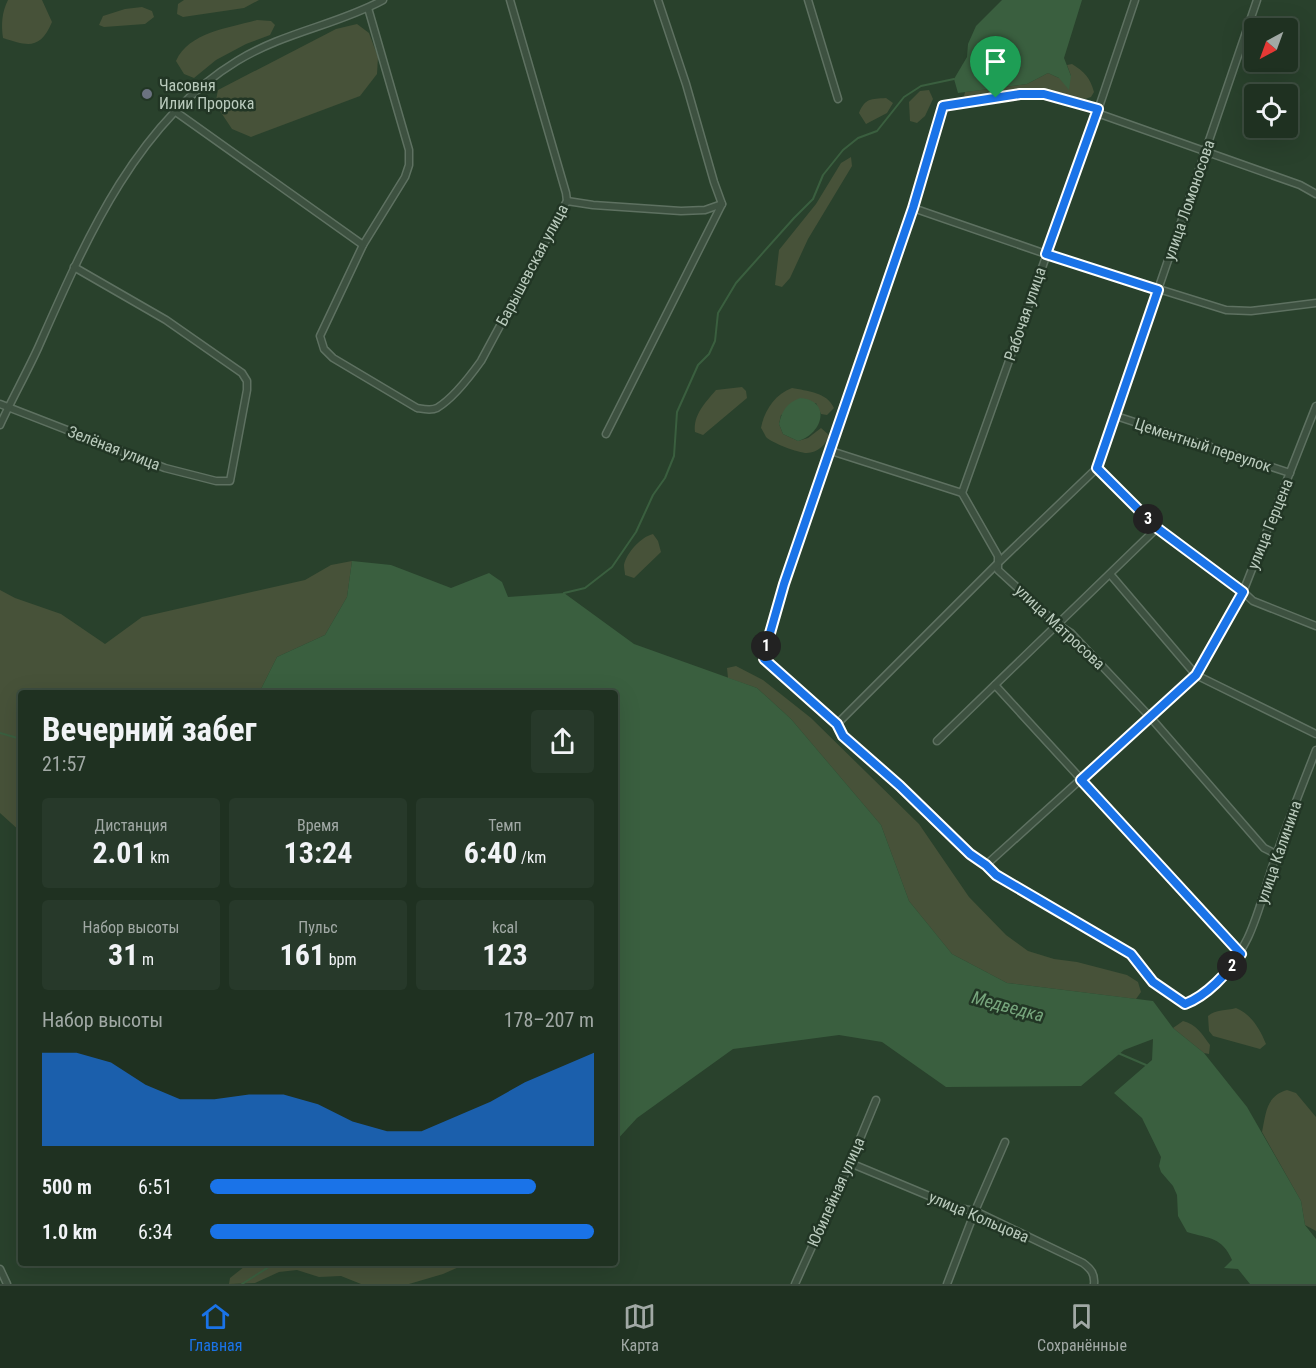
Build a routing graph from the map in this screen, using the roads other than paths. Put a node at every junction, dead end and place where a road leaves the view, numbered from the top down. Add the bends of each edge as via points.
1 (383, 0) edge
2 (510, 0) edge
3 (658, 0) edge
4 (808, 0) edge
5 (1135, 0) edge
6 (1257, 0) edge
7 (368, 8) junction
8 (837, 99) dead end
9 (1098, 111) junction
10 (176, 112) junction
11 (1206, 153) junction
12 (1316, 194) edge
13 (567, 201) junction
14 (722, 204) junction
15 (913, 208) junction
16 (363, 245) junction
17 (1046, 254) junction
18 (74, 267) junction
19 (1158, 290) junction
20 (1316, 303) edge
21 (0, 404) edge
22 (9, 406) junction
23 (1316, 406) edge
24 (1116, 416) junction
25 (0, 425) edge
26 (606, 434) dead end
27 (831, 451) junction
28 (1097, 468) junction
29 (1290, 473) junction
30 (962, 493) junction
31 (1157, 528) junction
32 (998, 563) junction
33 (1110, 574) junction
34 (1243, 592) junction
35 (1057, 624) junction
36 (1316, 626) edge
37 (1196, 675) junction
38 (995, 685) junction
39 (1151, 718) junction
40 (837, 724) junction
41 (1316, 734) edge
42 (937, 741) dead end
43 (1316, 750) edge
44 (1081, 780) junction
45 (1276, 855) junction
46 (986, 865) junction
47 (1241, 954) junction
48 (876, 1100) dead end
49 (1005, 1142) dead end
50 (850, 1162) junction
51 (975, 1211) junction
52 (0, 1269) edge
53 (7, 1284) edge
54 (795, 1284) edge
55 (947, 1284) edge
56 (1094, 1284) edge

1 - 7 street
2 - 13 street, Барышевская улица
3 - 14 street
4 - 8 street
5 - 9 street, Рабочая улица
6 - 11 street, улица Ломоносова
7 - 10 street via 247,54 209,80
7 - 16 street via 409,150 409,165
9 - 11 street
9 - 15 street via 1044,94 943,106
9 - 17 street, Рабочая улица
10 - 16 street
10 - 18 street via 155,134 112,196
11 - 12 street
11 - 19 street, улица Ломоносова
13 - 14 street via 681,211 705,210
13 - 16 street, Барышевская улица via 481,361 436,409 417,408 324,349 320,336
14 - 26 street
15 - 17 street
15 - 27 street
17 - 19 street
17 - 30 street, Рабочая улица
18 - 22 street
18 - 22 street, Зелёная улица via 166,320 242,373 247,390 230,482 165,468
19 - 20 street via 1236,312
19 - 24 street, улица Ломоносова
21 - 22 street, Зелёная улица
22 - 25 street
23 - 29 street, улица Герцена
24 - 28 street, улица Ломоносова
24 - 29 street, Цементный переулок
27 - 30 street
27 - 40 street via 784,584 764,659
28 - 31 street
28 - 32 street
29 - 34 street, улица Герцена
30 - 32 street, улица Матросова via 998,556
31 - 33 street
31 - 34 street
32 - 35 street, улица Матросова via 998,570
32 - 40 street
33 - 35 street
33 - 37 street
34 - 36 street via 1253,601
34 - 37 street, улица Герцена
35 - 38 street
35 - 39 street, улица Матросова via 1071,633
37 - 39 street, улица Герцена
37 - 41 street
38 - 42 street
38 - 44 street
39 - 44 street, улица Герцена
39 - 45 street, улица Матросова via 1264,848
40 - 46 street via 843,736
43 - 45 street, улица Калинина
44 - 46 street, улица Герцена
44 - 47 street
45 - 47 street, улица Калинина via 1250,938
46 - 47 street, улица Калинина via 996,875 1131,954 1153,982 1185,1004 1207,991
48 - 50 street, Юбилейная улица
49 - 51 street
50 - 51 street, улица Кольцова via 958,1208
50 - 54 street, Юбилейная улица
51 - 55 street
51 - 56 street, улица Кольцова via 1083,1263 1091,1270
52 - 53 street

